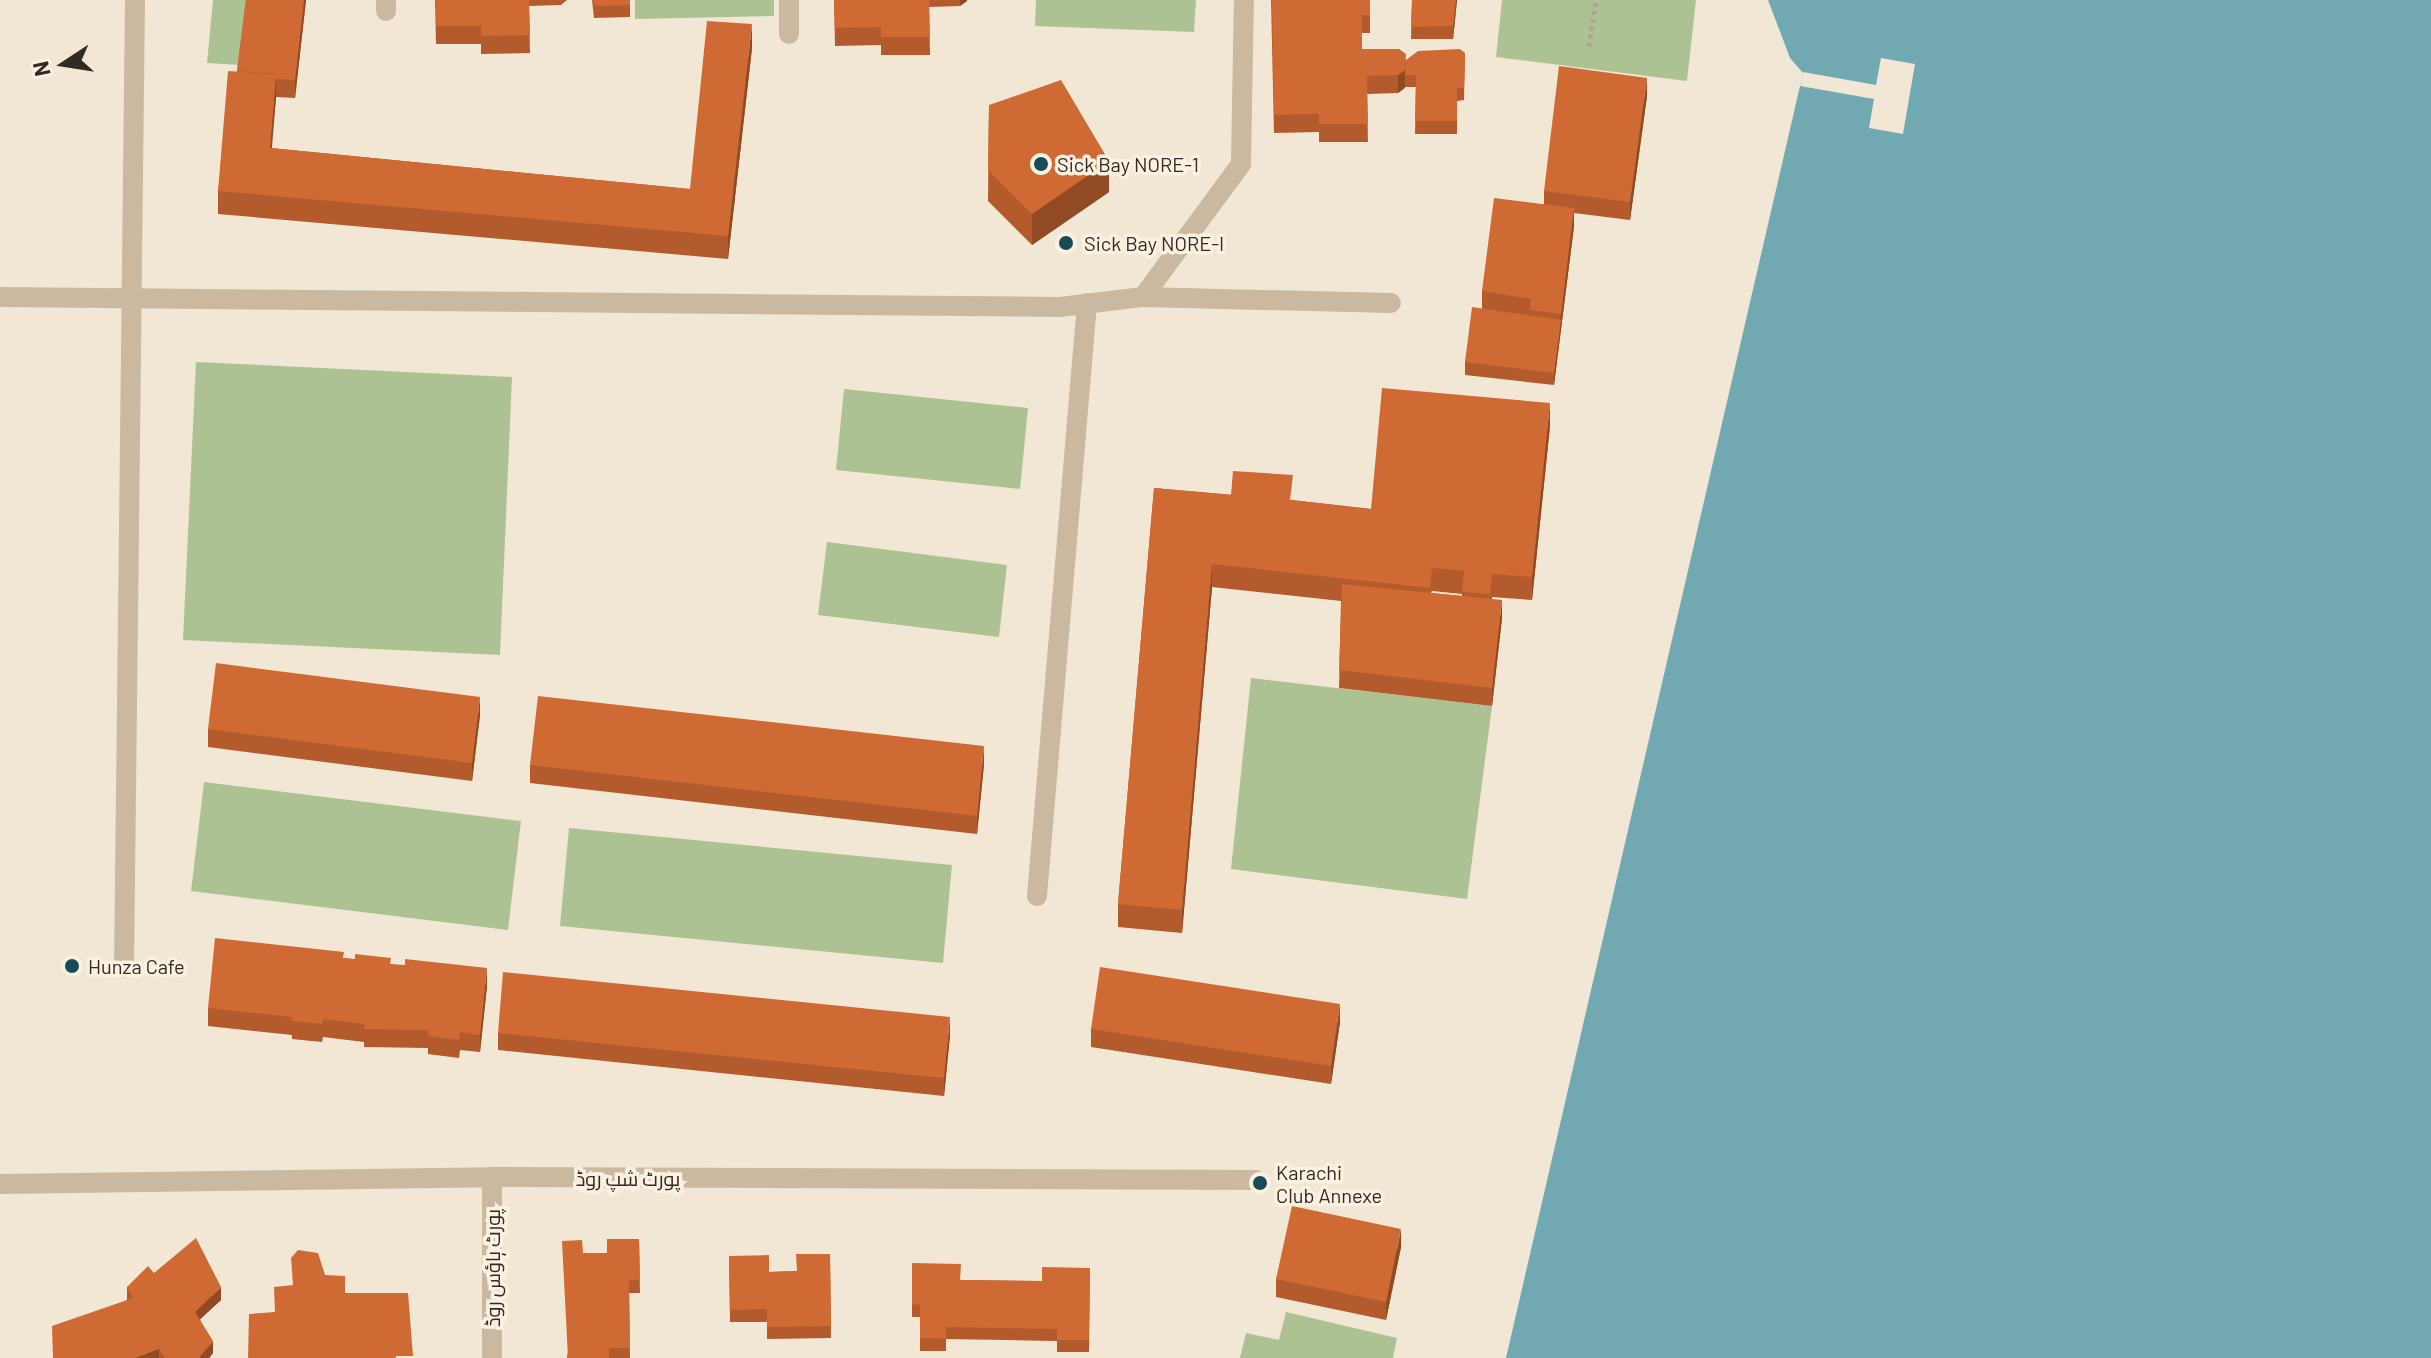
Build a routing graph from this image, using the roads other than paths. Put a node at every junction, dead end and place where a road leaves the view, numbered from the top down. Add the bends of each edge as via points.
1 (135, 0) edge
2 (789, 0) edge
3 (1244, 0) edge
4 (789, 34) dead end
5 (0, 297) edge
6 (1143, 297) junction
7 (131, 299) junction
8 (1087, 303) junction
9 (1391, 303) dead end
10 (1037, 896) dead end
11 (124, 968) dead end
12 (492, 1177) junction
13 (1256, 1180) dead end
14 (0, 1184) edge
15 (492, 1358) edge

1 - 7 street
2 - 4 street
3 - 6 street via 1241,164
5 - 7 street
6 - 8 street
6 - 9 street
7 - 8 street
7 - 11 street
8 - 10 street
12 - 13 street, پورٹ شپ روڈ
12 - 14 street, پورٹ شپ روڈ
12 - 15 street, پورٹ ہاؤس روڈ

